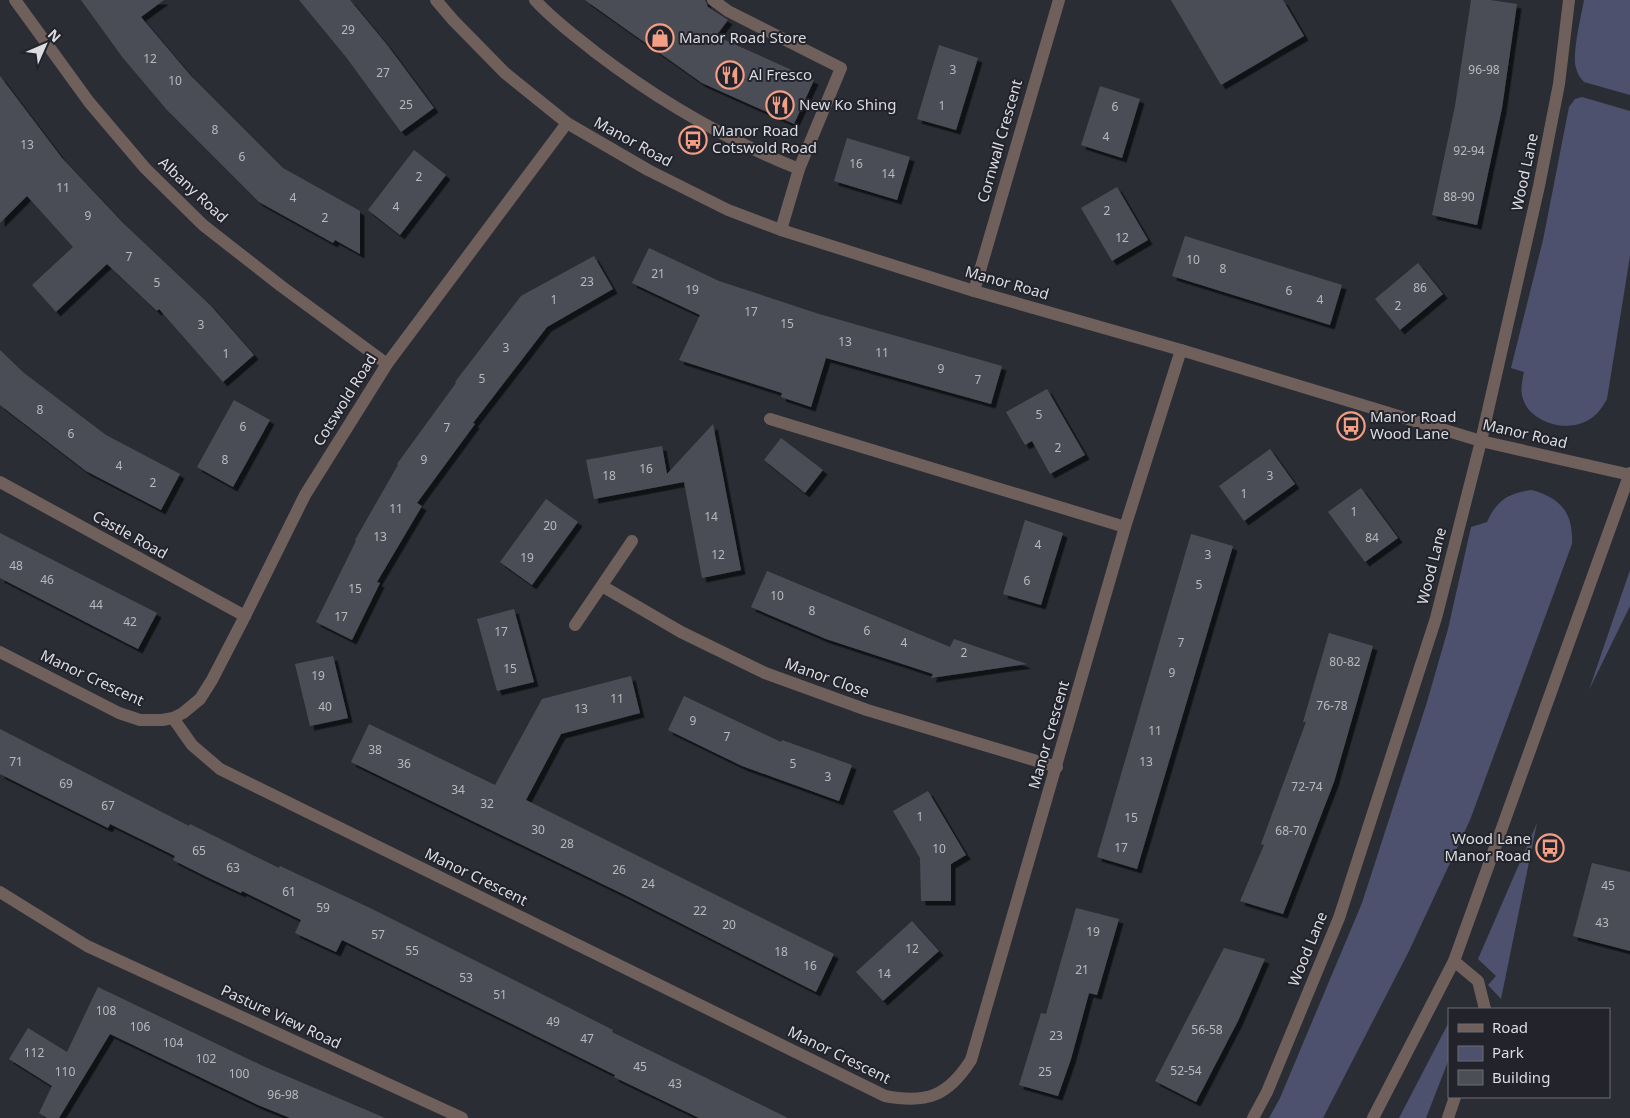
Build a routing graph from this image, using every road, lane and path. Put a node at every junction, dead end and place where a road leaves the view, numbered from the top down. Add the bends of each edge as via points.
1 (16, 0) edge
2 (436, 0) edge
3 (534, 0) edge
4 (713, 0) edge
5 (1059, 0) edge
6 (1569, 0) edge
7 (568, 123) junction
8 (799, 169) junction
9 (781, 230) junction
10 (974, 291) junction
11 (1181, 350) junction
12 (387, 364) junction
13 (770, 419) dead end
14 (1481, 441) junction
15 (1630, 474) edge
16 (0, 482) edge
17 (1126, 527) junction
18 (632, 541) dead end
19 (602, 586) junction
20 (245, 616) junction
21 (575, 625) dead end
22 (0, 652) edge
23 (178, 715) junction
24 (1057, 767) junction
25 (0, 892) edge
26 (1454, 961) junction
27 (1485, 1008) edge
28 (1455, 1098) edge
29 (462, 1118) edge
30 (1253, 1118) edge
31 (1373, 1118) edge
32 (1448, 1118) edge

1 - 12 street, Albany Road via 90,102 145,168 197,219
2 - 7 street, Manor Road via 505,73
3 - 8 street via 550,17 621,72 688,116 756,152
4 - 8 street via 728,11 841,68
5 - 10 street, Cornwall Crescent
6 - 14 street, Wood Lane via 1559,84 1539,186
7 - 9 street, Manor Road via 648,170 728,210
7 - 12 street, Cotswold Road
8 - 9 street
9 - 10 street, Manor Road
10 - 11 street, Manor Road
11 - 14 street, Manor Road
11 - 17 street, Manor Crescent
12 - 20 street, Cotswold Road via 305,495
13 - 17 street
14 - 15 street, Manor Road
14 - 30 street, Wood Lane via 1436,618 1339,918 1267,1092
15 - 26 street
16 - 20 street, Castle Road
17 - 24 street, Manor Crescent
18 - 19 street
19 - 21 street
19 - 24 street, Manor Close via 681,632 765,673 867,710
20 - 23 street, Cotswold Road via 200,699
22 - 23 street, Manor Crescent via 119,713 140,720 162,720
23 - 24 street, Manor Crescent via 192,745 220,769 885,1096 906,1100 925,1098 944,1090 960,1077 971,1060
25 - 29 street, Pasture View Road via 87,946
26 - 27 street via 1478,981
26 - 31 street
28 - 32 street

